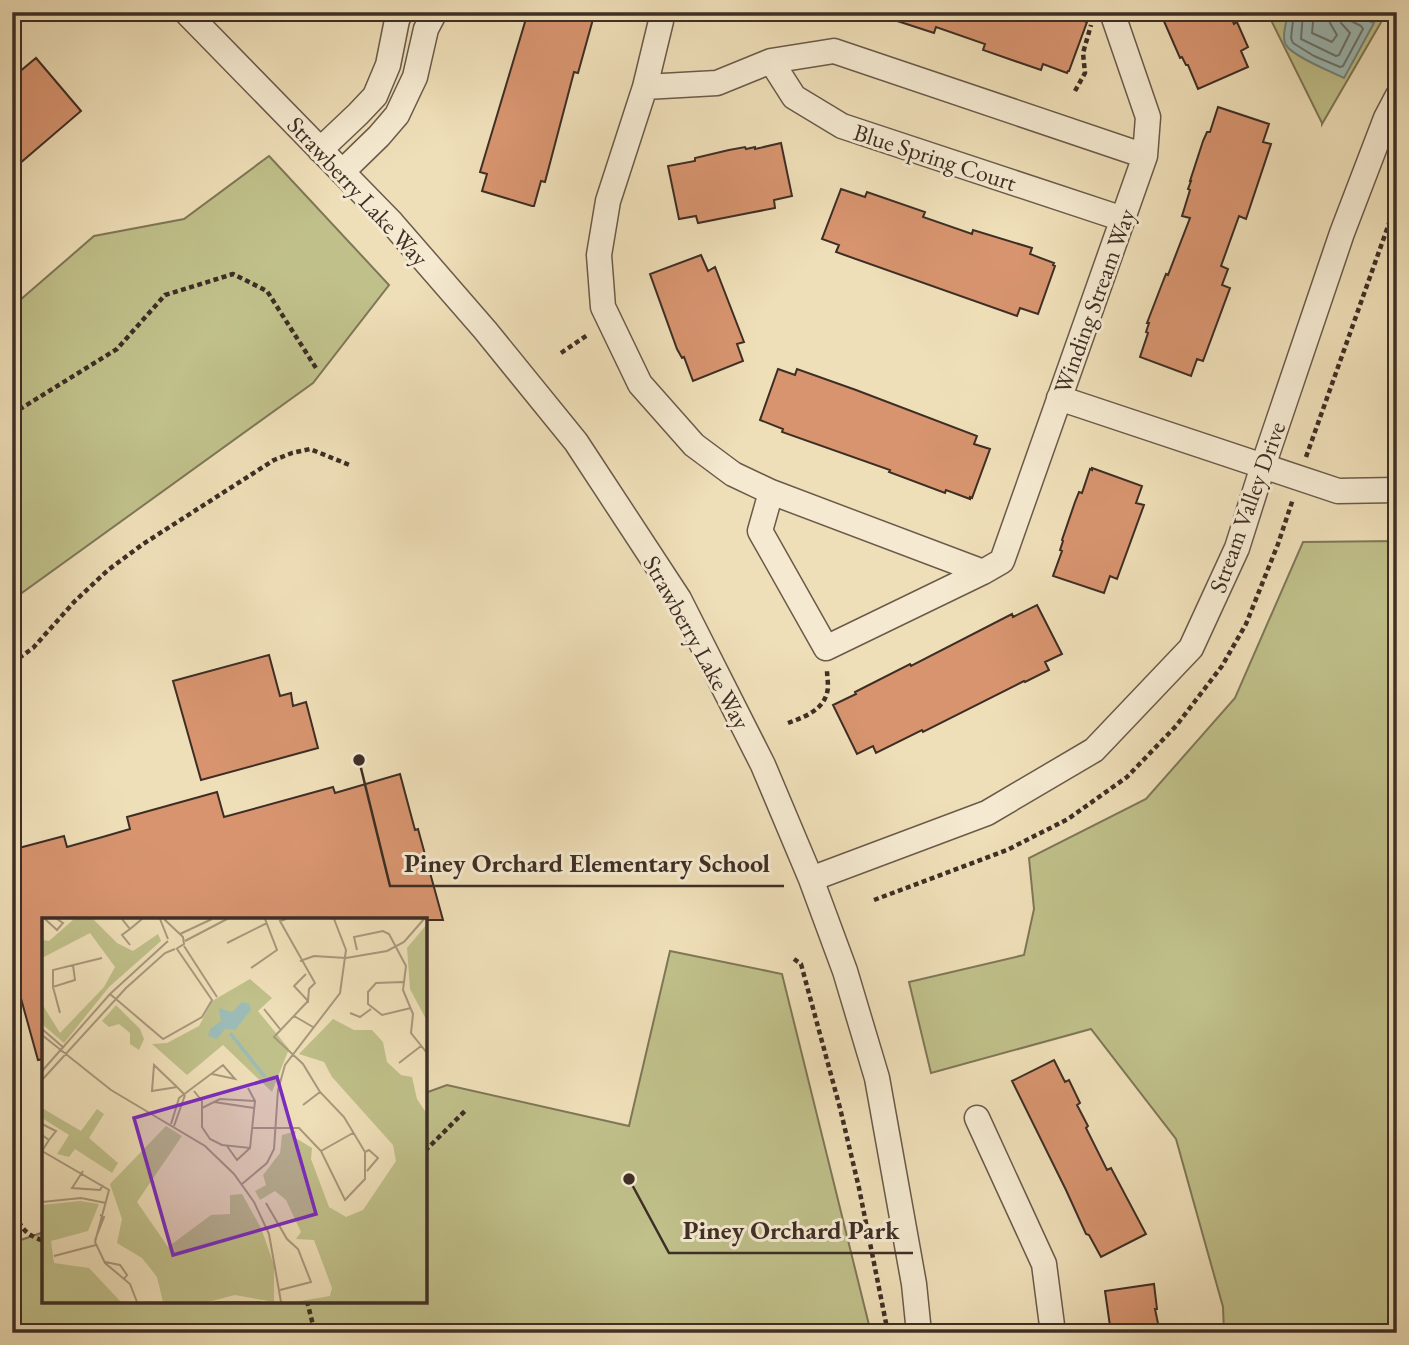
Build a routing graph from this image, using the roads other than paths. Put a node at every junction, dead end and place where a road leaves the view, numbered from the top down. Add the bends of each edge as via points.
1 (186, 12) edge
2 (401, 12) edge
3 (435, 12) edge
4 (660, 12) edge
5 (1104, 18) road end
6 (771, 61) junction
7 (645, 87) junction
8 (1397, 97) edge
9 (320, 149) junction
10 (1145, 156) junction
11 (342, 172) junction
12 (1123, 219) junction
13 (1059, 398) junction
14 (1263, 466) junction
15 (1397, 491) edge
16 (771, 492) junction
17 (983, 572) junction
18 (811, 879) junction
19 (977, 1118) dead end
20 (919, 1333) edge
21 (1053, 1333) edge

1 - 9 street, Strawberry Lake Way
2 - 9 street via 375,96
3 - 11 street via 426,29 415,77 397,115
4 - 7 street
5 - 10 street, Winding Stream Way via 1148,117
6 - 7 street via 717,83
6 - 10 street via 834,51
6 - 12 street, Blue Spring Court via 794,97 842,126
7 - 16 street via 608,201 599,255 603,307 640,384 694,445 733,474
8 - 14 street, Stream Valley Drive via 1342,233
9 - 11 street, Strawberry Lake Way
10 - 12 street, Winding Stream Way
11 - 18 street, Strawberry Lake Way via 485,330 576,442 679,599 763,765
12 - 13 street, Winding Stream Way
13 - 14 street
13 - 17 street, Winding Stream Way via 1002,561
14 - 15 street via 1338,491
14 - 18 street, Stream Valley Drive via 1237,548 1191,648 1094,751 987,813
16 - 17 street
16 - 17 street, Winding Stream Way via 760,531 826,648
18 - 20 street, Strawberry Lake Way via 877,1078
19 - 21 street via 1044,1264

